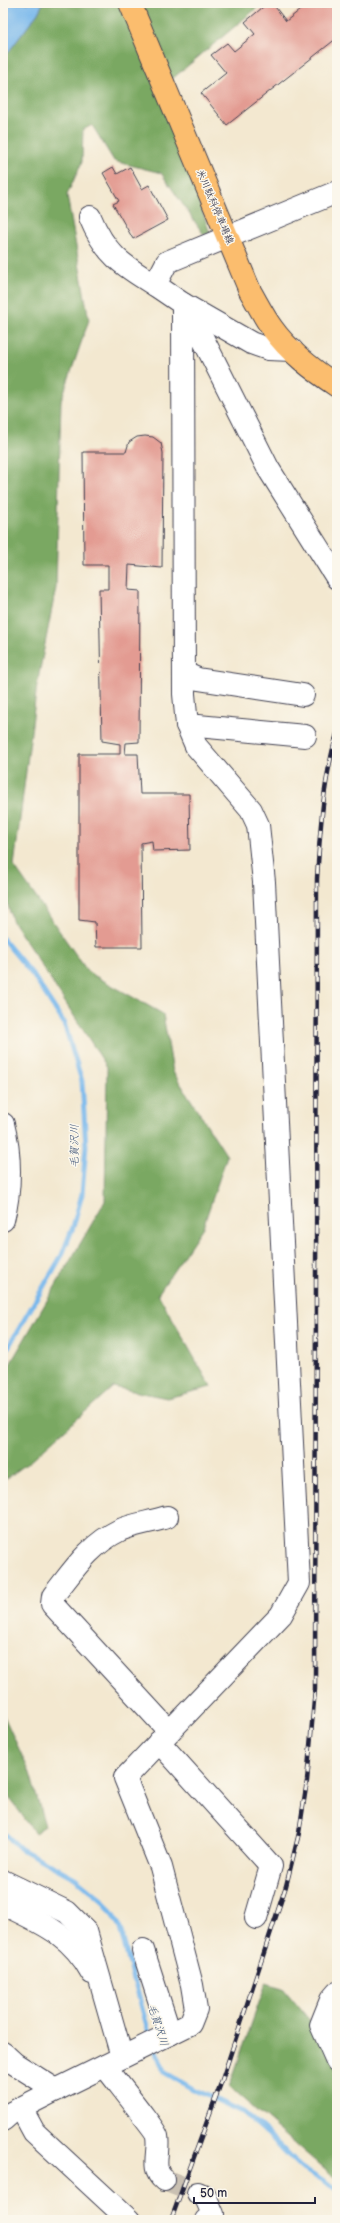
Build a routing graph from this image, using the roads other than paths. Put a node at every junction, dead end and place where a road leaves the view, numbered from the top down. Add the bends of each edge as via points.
1 (130, 3) edge
2 (337, 192) edge
3 (90, 217) dead end
4 (228, 236) junction
5 (155, 285) junction
6 (183, 311) junction
7 (292, 350) junction
8 (337, 386) edge
9 (337, 578) edge
10 (184, 673) junction
11 (303, 695) dead end
12 (187, 725) junction
13 (305, 736) dead end
14 (3, 1124) edge
15 (3, 1220) edge
16 (167, 1518) dead end
17 (164, 1737) junction
18 (3, 1881) edge
19 (3, 1904) edge
20 (256, 1918) dead end
21 (143, 1950) dead end
22 (337, 1993) edge
23 (107, 2000) junction
24 (168, 2035) junction
25 (3, 2053) edge
26 (120, 2059) junction
27 (337, 2061) edge
28 (56, 2090) junction
29 (10, 2110) edge
30 (164, 2180) tunnel mouth
31 (198, 2193) tunnel mouth
32 (129, 2220) edge
33 (206, 2220) edge

1 - 4 main road, 米川駄科停車場線
2 - 4 street
3 - 5 street via 98,235 112,255
4 - 5 street via 167,262
4 - 7 main road, 米川駄科停車場線 via 250,291 272,329
5 - 6 street
6 - 7 street via 251,343 268,349
6 - 9 street via 203,339 268,468
6 - 10 street
7 - 8 main road, 米川駄科停車場線 via 316,372
10 - 11 street via 198,679
10 - 12 street
12 - 13 street
12 - 17 street via 196,746 251,810 258,826 264,882 299,1583 281,1615
14 - 15 street via 8,1142 9,1176
16 - 17 street via 120,1530 99,1543 86,1553 53,1596 52,1604
17 - 20 street via 271,1866
17 - 24 street via 125,1778 161,1867 192,1985 196,2009 190,2024
18 - 23 street via 67,1912 86,1931
19 - 23 street via 52,1928 72,1944 89,1966
21 - 24 street
22 - 27 street via 330,2000 322,2025
23 - 26 street
24 - 26 street
25 - 28 street via 15,2064
26 - 28 street
26 - 30 street via 157,2135 156,2169 158,2176
28 - 29 street
29 - 32 street
31 - 33 street via 205,2196 213,2214

